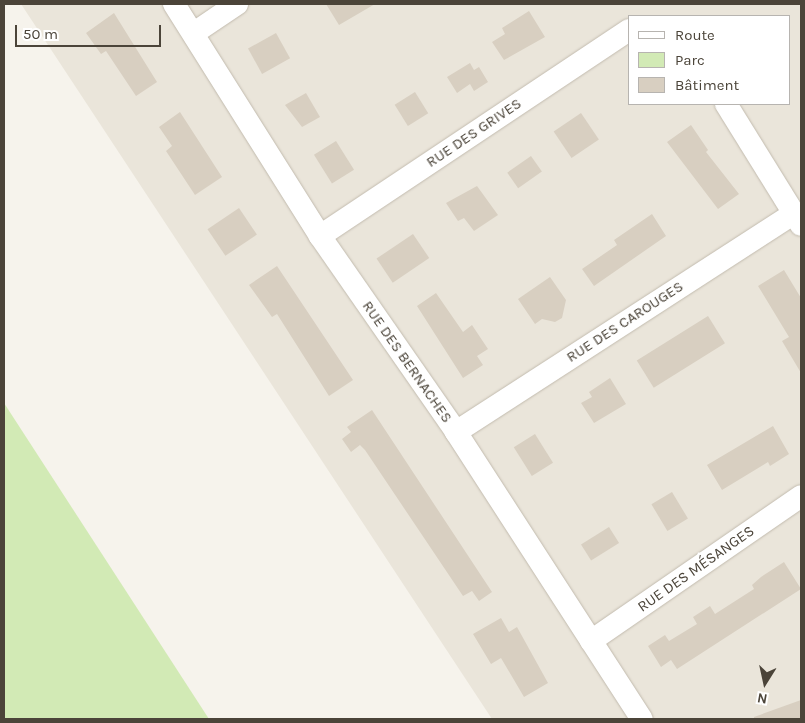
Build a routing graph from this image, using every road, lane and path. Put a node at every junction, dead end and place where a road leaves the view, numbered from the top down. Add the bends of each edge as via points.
1 (174, 4) edge
2 (237, 4) edge
3 (628, 31) edge
4 (194, 33) junction
5 (727, 105) edge
6 (797, 219) edge
7 (320, 236) junction
8 (456, 432) junction
9 (801, 496) edge
10 (591, 642) junction
11 (642, 719) edge

1 - 4 street, RUE DES BERNACHES
2 - 4 street
3 - 7 street, RUE DES GRIVES
4 - 7 street, RUE DES BERNACHES
5 - 6 street
6 - 8 street, RUE DES CAROUGES
7 - 8 street, RUE DES BERNACHES
8 - 10 street, RUE DES BERNACHES
9 - 10 street, RUE DES MÉSANGES
10 - 11 street, RUE DES BERNACHES

